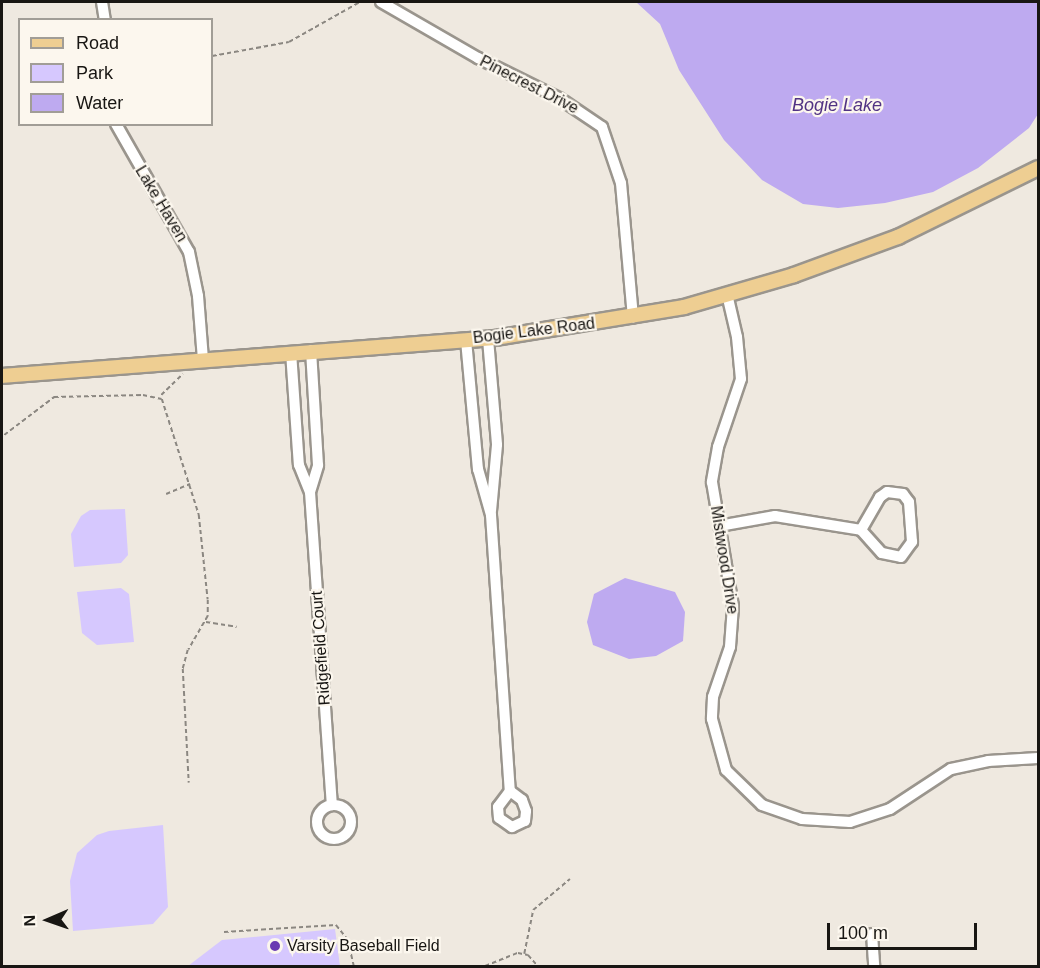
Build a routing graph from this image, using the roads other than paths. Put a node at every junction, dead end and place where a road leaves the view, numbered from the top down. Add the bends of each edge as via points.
1 (102, 2) edge
2 (381, 2) edge
3 (105, 18) edge
4 (117, 126) edge
5 (1038, 168) edge
6 (727, 294) junction
7 (633, 317) junction
8 (488, 339) junction
9 (466, 340) junction
10 (310, 350) junction
11 (291, 352) junction
12 (197, 360) junction
13 (2, 376) edge
14 (494, 415) junction
15 (474, 417) junction
16 (310, 492) junction
17 (491, 515) junction
18 (719, 526) junction
19 (861, 530) junction
20 (1038, 758) edge
21 (510, 792) dead end
22 (332, 805) dead end
23 (872, 934) dead end
24 (874, 966) edge

1 - 3 street
2 - 7 street, Pinecrest Drive via 478,58 560,98 602,127 621,183
4 - 12 street, Lake Haven via 189,252 198,296
5 - 6 main road, Bogie Lake Road via 898,237 794,275
6 - 7 main road, Bogie Lake Road
6 - 18 street, Mistwood Drive via 741,379 713,468
7 - 8 main road, Bogie Lake Road
8 - 9 main road, Bogie Lake Road
8 - 14 street
9 - 10 main road, Bogie Lake Road
9 - 15 street
10 - 11 main road, Bogie Lake Road
10 - 16 street, Ridgefield Court via 318,465
11 - 12 main road, Bogie Lake Road
11 - 16 street, Ridgefield Court via 299,465
12 - 13 main road, Bogie Lake Road
14 - 15 street
14 - 17 street via 497,470
15 - 17 street via 478,469
16 - 22 street, Ridgefield Court
17 - 21 street
18 - 19 street via 776,516
18 - 20 street, Mistwood Drive via 733,621 730,647 713,697 714,737 726,770 762,805 802,819 850,822 890,809 951,769 988,761
19 - 19 street via 882,553 901,557 912,542 909,502 903,494 887,492
23 - 24 street

